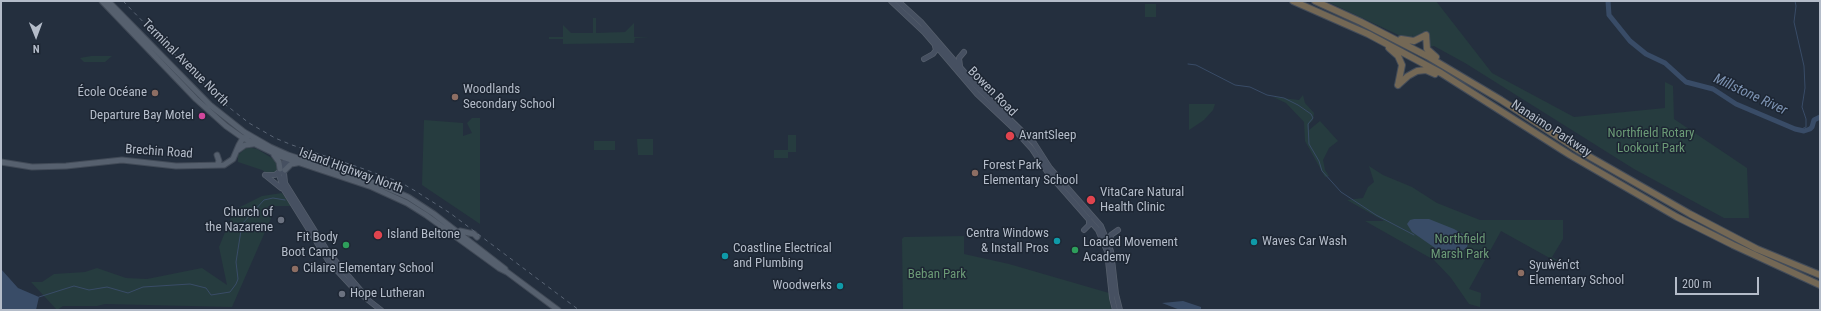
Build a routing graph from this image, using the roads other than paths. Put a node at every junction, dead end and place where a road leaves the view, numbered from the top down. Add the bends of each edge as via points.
1 (102, 1) edge
2 (108, 1) edge
3 (891, 1) edge
4 (898, 1) edge
5 (1293, 1) edge
6 (1316, 1) edge
7 (1324, 5) junction
8 (1316, 10) junction
9 (934, 45) junction
10 (964, 52) dead end
11 (924, 59) dead end
12 (161, 62) junction
13 (962, 69) junction
14 (184, 78) junction
15 (1501, 100) junction
16 (207, 108) junction
17 (1513, 118) junction
18 (226, 126) junction
19 (252, 137) junction
20 (243, 138) junction
21 (256, 145) junction
22 (239, 148) junction
23 (273, 154) junction
24 (217, 155) dead end
25 (287, 158) junction
26 (1, 162) edge
27 (299, 163) junction
28 (217, 165) junction
29 (282, 170) junction
30 (279, 180) junction
31 (285, 183) junction
32 (360, 183) junction
33 (387, 188) junction
34 (284, 190) junction
35 (1089, 219) junction
36 (452, 228) junction
37 (1084, 230) dead end
38 (1118, 230) dead end
39 (477, 237) dead end
40 (1110, 245) junction
41 (507, 272) junction
42 (1820, 275) edge
43 (1820, 284) edge
44 (364, 296) junction
45 (380, 310) edge
46 (558, 310) edge
47 (1115, 310) edge
48 (1120, 310) edge

1 - 12 main road, Terminal Avenue North
2 - 14 main road, Terminal Avenue North
3 - 9 main road, Bowen Road
4 - 13 main road, Bowen Road via 921,22
5 - 8 highway, Nanaimo Parkway
6 - 7 highway, Nanaimo Parkway
7 - 15 highway, Nanaimo Parkway via 1427,56
7 - 15 highway via 1339,9 1404,40 1414,41 1426,35 1427,49 1435,56 1492,91
8 - 17 highway, Nanaimo Parkway via 1413,57
8 - 17 highway via 1394,52 1402,65 1398,85 1413,73 1426,70
9 - 11 main road via 935,52
9 - 35 main road, Bowen Road via 977,94 1032,149 1048,173
10 - 13 main road via 959,58
12 - 14 main road via 178,77
12 - 16 main road, Terminal Avenue North
13 - 40 main road, Bowen Road via 1034,144 1050,168 1101,226
14 - 16 main road via 186,84
14 - 19 main road, Terminal Avenue North via 218,113
15 - 42 highway, Nanaimo Parkway via 1578,150 1652,193 1757,249
16 - 18 main road, Terminal Avenue North
17 - 43 highway, Nanaimo Parkway via 1570,155 1676,217
18 - 20 main road, Terminal Avenue North
18 - 22 main road via 237,137
19 - 20 main road
19 - 25 main road, Island Highway North
20 - 21 main road, Island Highway North
20 - 22 main road, Brechin Road
21 - 22 main road via 247,144
21 - 23 main road, Island Highway North
22 - 28 main road, Brechin Road via 230,162
23 - 25 main road, Island Highway North
23 - 29 main road
24 - 28 main road
25 - 27 main road, Island Highway North
25 - 29 main road
25 - 33 main road, Island Highway North
26 - 28 main road, Brechin Road via 18,166 66,166 122,160 176,166
27 - 29 main road via 291,164
27 - 32 main road, Island Highway North
29 - 30 main road
29 - 31 main road
29 - 34 main road via 275,175 265,175
30 - 31 main road
30 - 34 main road
31 - 44 main road via 328,252
32 - 33 main road
32 - 41 main road, Island Highway North via 413,206
33 - 36 main road, Island Highway North via 421,205
34 - 44 main road via 329,262
35 - 37 main road via 1089,225
35 - 47 main road, Bowen Road via 1098,230 1107,251
36 - 39 main road
36 - 41 main road, Island Highway North
38 - 40 main road via 1111,235
40 - 48 main road, Bowen Road
41 - 46 main road, Island Highway North
44 - 45 main road

